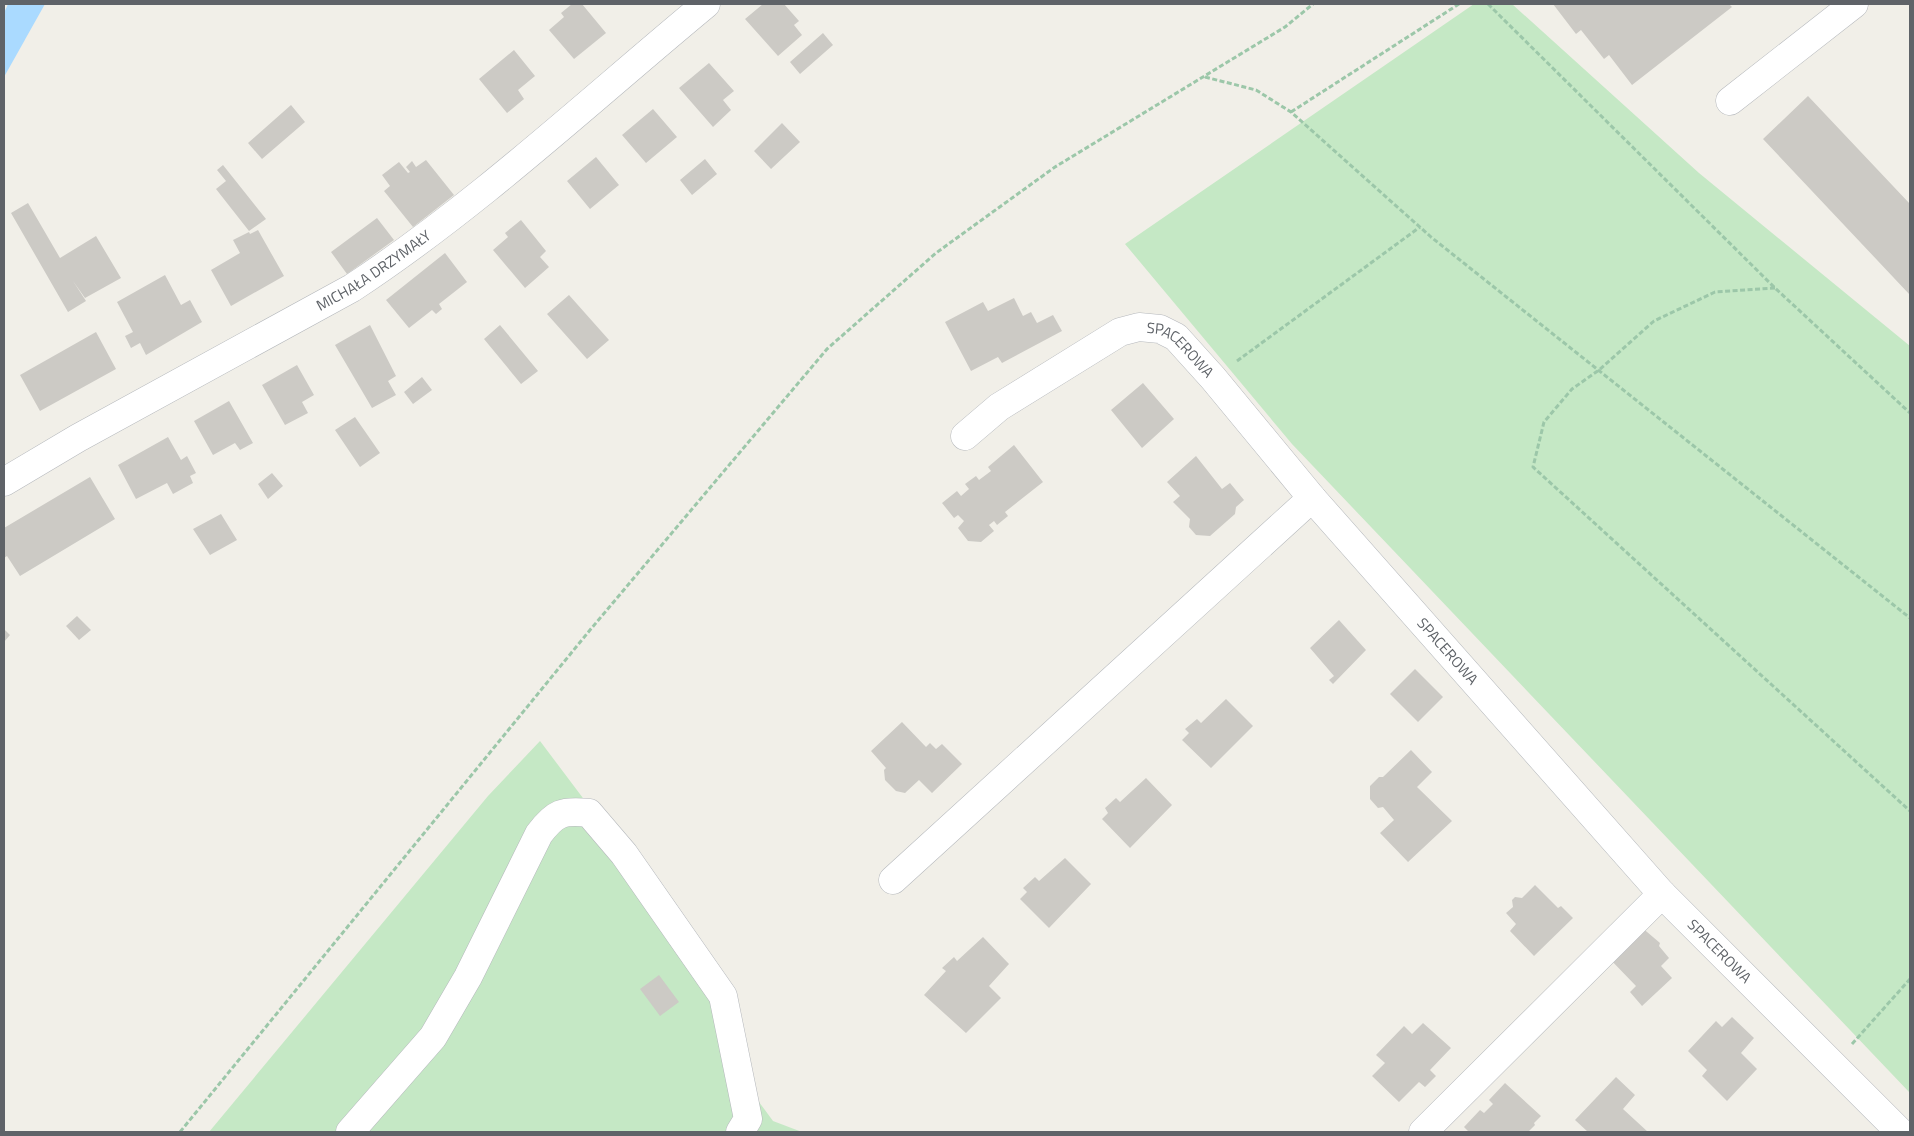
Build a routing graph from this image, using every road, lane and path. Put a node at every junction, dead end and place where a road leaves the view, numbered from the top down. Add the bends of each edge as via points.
1 (706, 4) edge
2 (1313, 4) edge
3 (1460, 4) edge
4 (1488, 4) edge
5 (1835, 9) edge
6 (1204, 77) junction
7 (1730, 101) dead end
8 (1291, 112) junction
9 (1420, 227) junction
10 (1775, 288) junction
11 (1599, 370) junction
12 (1213, 378) junction
13 (1910, 413) edge
14 (965, 436) dead end
15 (4, 482) edge
16 (1312, 498) junction
17 (1910, 618) edge
18 (1910, 811) edge
19 (893, 880) dead end
20 (1662, 894) junction
21 (1910, 979) edge
22 (1832, 1065) junction
23 (180, 1132) edge
24 (350, 1132) edge
25 (740, 1132) edge
26 (1423, 1132) edge
27 (1900, 1132) edge

1 - 15 street, MICHAŁA DRZYMAŁY via 592,102 390,263 345,292
2 - 6 path via 1285,27
3 - 8 path
4 - 10 path
5 - 7 street
6 - 8 path via 1256,90
6 - 23 path via 1047,172 936,253 827,349 590,630
8 - 9 path
9 - 11 path
9 - 12 path
10 - 11 path via 1715,292 1654,321
10 - 13 path
11 - 17 path
11 - 18 path via 1572,389 1544,422 1533,468
12 - 14 street, SPACEROWA via 1176,337 1160,329 1139,327 1120,332 999,407
12 - 16 street, SPACEROWA
16 - 19 street
16 - 20 street, SPACEROWA
20 - 22 street, SPACEROWA
20 - 26 street
21 - 22 path
22 - 27 street, SPACEROWA
24 - 25 street via 433,1037 468,976 539,834 549,820 567,810 589,813 624,854 723,996 748,1119

